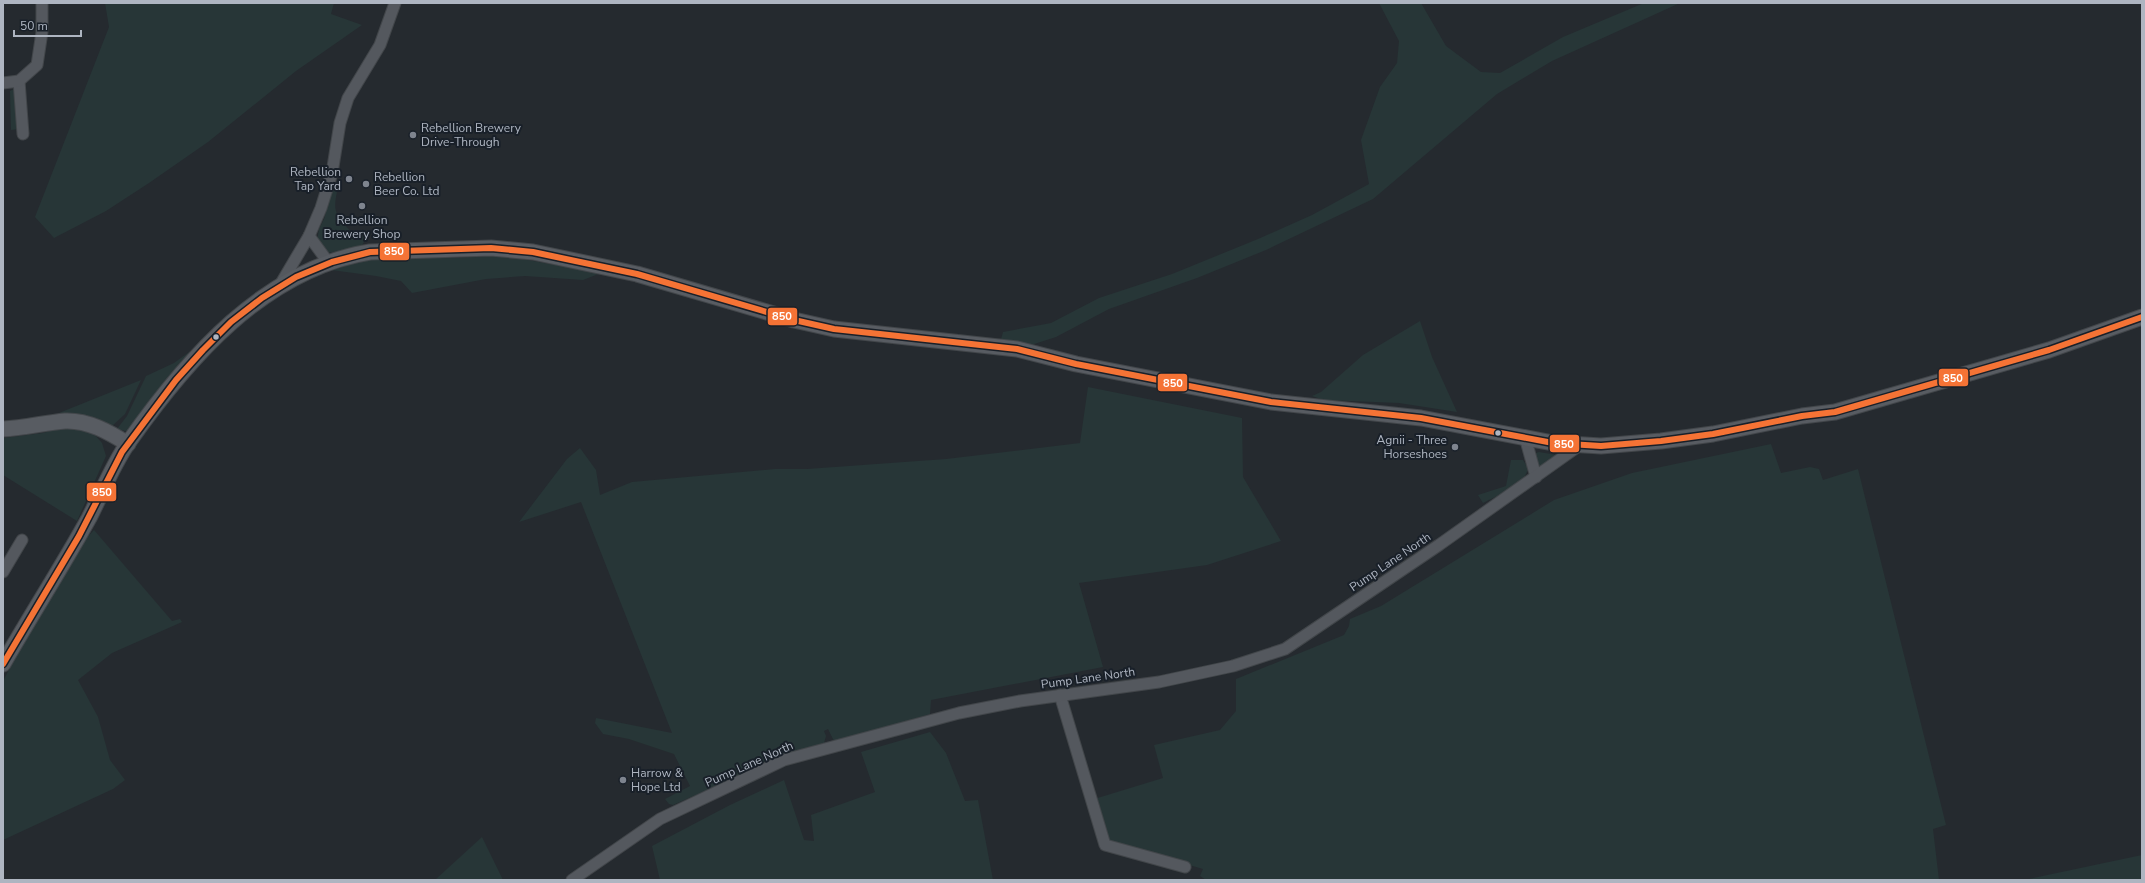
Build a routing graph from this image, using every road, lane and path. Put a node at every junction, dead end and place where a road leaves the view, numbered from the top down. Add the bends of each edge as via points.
1 (42, 3) edge
2 (395, 3) edge
3 (19, 81) junction
4 (3, 83) edge
5 (23, 134) dead end
6 (309, 236) junction
7 (328, 262) junction
8 (280, 285) junction
9 (2142, 317) edge
10 (3, 429) edge
11 (1525, 437) junction
12 (128, 444) junction
13 (1580, 445) junction
14 (1536, 477) junction
15 (22, 540) dead end
16 (3, 572) edge
17 (3, 664) edge
18 (1060, 695) junction
19 (1184, 867) dead end
20 (572, 880) edge

1 - 3 street via 38,64
2 - 6 street via 380,45 348,98 340,123 332,173
3 - 4 street
3 - 5 street
6 - 7 street
6 - 8 street
7 - 8 street
7 - 11 street via 370,252 491,248 533,252 637,274 794,320 834,329 1017,349 1076,364 1271,402 1420,418
8 - 12 street via 243,313 192,360
9 - 13 street via 2050,350 1835,412 1661,441 1602,446
10 - 12 street via 66,421 89,424 110,432
11 - 13 street
11 - 14 street
12 - 17 street via 89,518
13 - 14 street, Pump Lane North
14 - 18 street, Pump Lane North via 1285,650 1233,666 1166,680
15 - 16 street
18 - 19 street via 1105,845
18 - 20 street, Pump Lane North via 959,713 784,760 660,819

